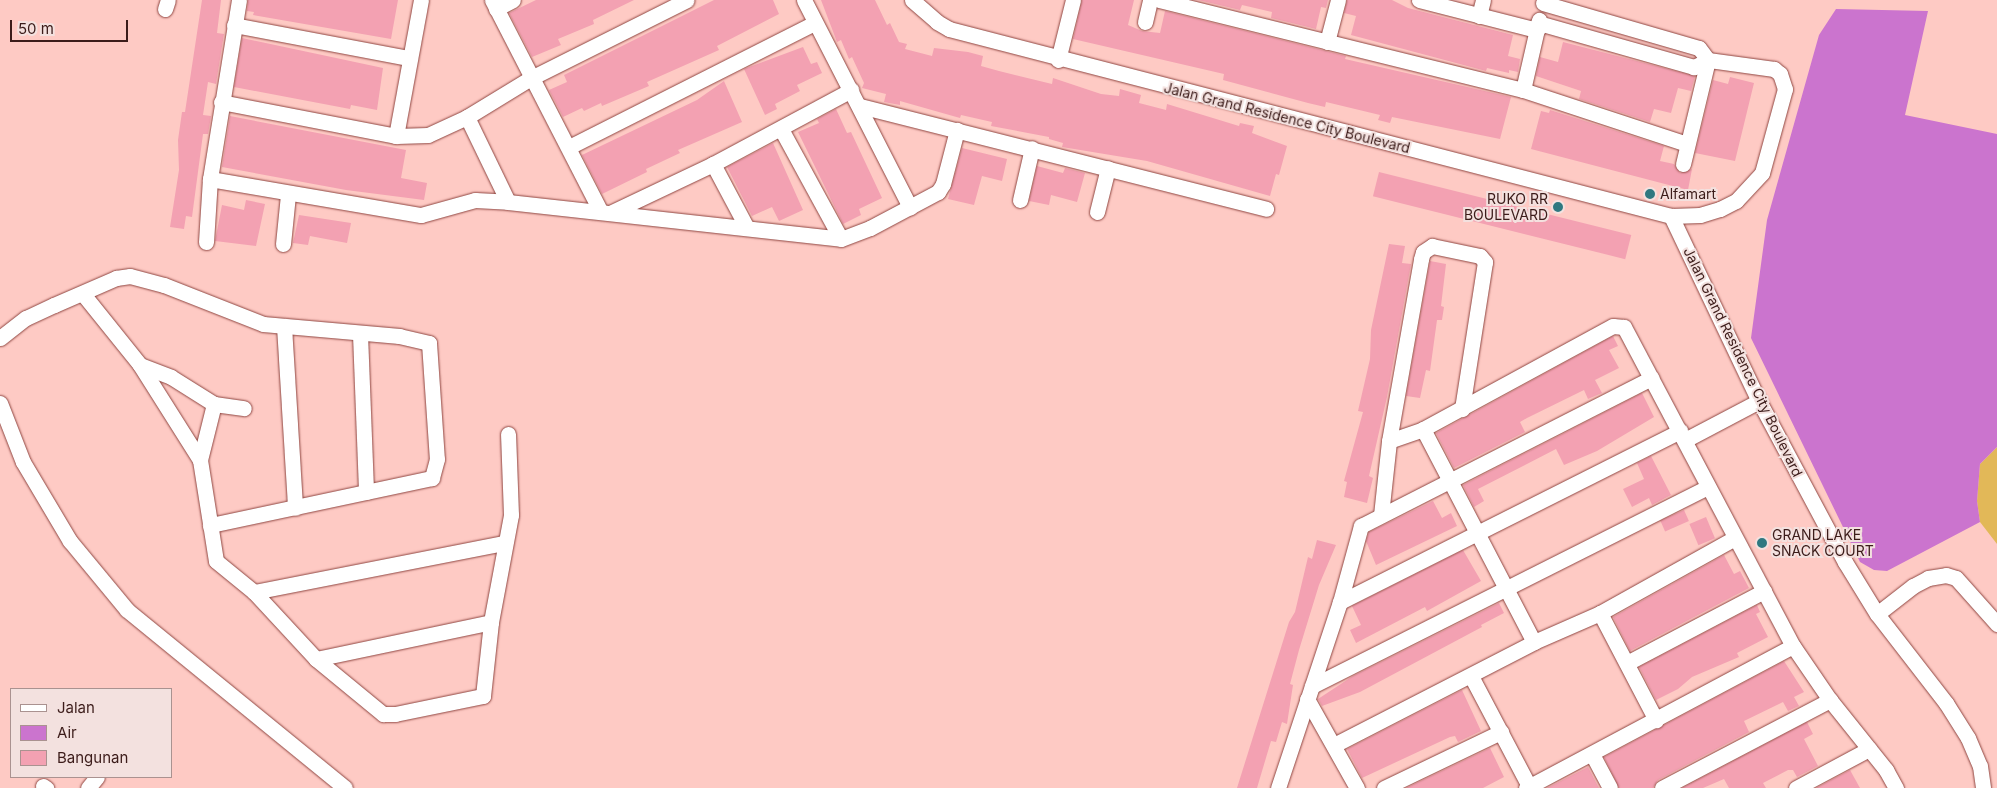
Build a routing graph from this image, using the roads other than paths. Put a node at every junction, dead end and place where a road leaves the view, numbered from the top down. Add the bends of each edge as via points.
1 (239, 0) edge
2 (420, 0) edge
3 (514, 0) edge
4 (687, 0) edge
5 (804, 0) edge
6 (912, 0) edge
7 (1073, 0) edge
8 (1150, 0) edge
9 (1159, 0) edge
10 (1338, 0) edge
11 (1420, 0) edge
12 (1483, 0) edge
13 (1543, 2) edge
14 (494, 4) edge
15 (1479, 16) junction
16 (1145, 22) dead end
17 (815, 23) junction
18 (234, 25) junction
19 (1538, 27) junction
20 (1327, 42) junction
21 (409, 58) junction
22 (1058, 60) junction
23 (1708, 60) junction
24 (531, 78) junction
25 (850, 90) junction
26 (1523, 90) junction
27 (221, 102) junction
28 (860, 106) junction
29 (467, 117) junction
30 (781, 129) junction
31 (956, 130) junction
32 (396, 136) junction
33 (1687, 144) junction
34 (569, 147) junction
35 (1032, 148) junction
36 (713, 164) junction
37 (1683, 164) dead end
38 (1108, 168) junction
39 (210, 179) junction
40 (288, 195) junction
41 (1020, 200) dead end
42 (508, 202) junction
43 (910, 207) junction
44 (1266, 209) dead end
45 (606, 211) junction
46 (1097, 212) dead end
47 (1671, 216) junction
48 (746, 226) junction
49 (841, 239) junction
50 (206, 242) dead end
51 (283, 244) dead end
52 (83, 294) junction
53 (284, 326) junction
54 (360, 334) junction
55 (0, 338) edge
56 (140, 364) junction
57 (1651, 378) junction
58 (1759, 401) junction
59 (0, 403) edge
60 (214, 404) junction
61 (244, 408) dead end
62 (1462, 409) junction
63 (1423, 429) junction
64 (508, 434) dead end
65 (1682, 436) junction
66 (1390, 441) junction
67 (200, 460) junction
68 (1451, 481) junction
69 (1708, 487) junction
70 (366, 492) junction
71 (295, 508) junction
72 (1381, 515) junction
73 (210, 525) junction
74 (1479, 535) junction
75 (1735, 538) junction
76 (504, 543) junction
77 (1508, 589) junction
78 (1764, 590) junction
79 (254, 592) junction
80 (1340, 602) junction
81 (1600, 613) junction
82 (1877, 614) junction
83 (492, 622) junction
84 (1997, 624) edge
85 (1534, 642) junction
86 (1793, 646) junction
87 (316, 659) junction
88 (1627, 663) junction
89 (1471, 676) junction
90 (1310, 693) junction
91 (1830, 700) junction
92 (1656, 720) junction
93 (1501, 732) junction
94 (1334, 745) junction
95 (1869, 749) junction
96 (1592, 754) junction
97 (96, 778) edge
98 (1527, 787) edge
99 (88, 788) edge
100 (345, 788) edge
101 (1278, 788) edge
102 (1357, 788) edge
103 (1384, 788) edge
104 (1610, 788) edge
105 (1662, 788) edge
106 (1796, 788) edge
107 (1896, 788) edge
108 (1983, 788) edge

1 - 18 street
2 - 21 street
3 - 14 street
4 - 24 street
5 - 17 street
6 - 22 street, Jalan Grand Residence City Boulevard via 949,29
7 - 22 street
8 - 16 street
9 - 20 street
10 - 20 street
11 - 15 street
12 - 15 street
13 - 19 street
13 - 23 street via 1699,48
14 - 24 street
15 - 19 street
17 - 25 street
17 - 34 street
18 - 21 street
18 - 27 street
19 - 23 street via 1694,67
19 - 26 street
20 - 26 street
21 - 32 street
22 - 47 street, Jalan Grand Residence City Boulevard
23 - 33 street
23 - 47 street, Jalan Grand Residence City Boulevard via 1765,66 1780,74 1785,89 1762,173 1736,201 1720,209 1700,215
24 - 29 street
24 - 34 street
25 - 28 street
25 - 30 street
26 - 33 street
27 - 32 street
27 - 39 street
28 - 31 street
28 - 43 street
29 - 32 street via 428,135
29 - 42 street
30 - 36 street
30 - 49 street
31 - 35 street
31 - 43 street via 940,189
33 - 37 street
34 - 45 street
35 - 38 street
35 - 41 street
36 - 45 street
36 - 48 street
38 - 44 street
38 - 46 street
39 - 40 street
39 - 50 street
40 - 42 street via 421,215 475,200
40 - 51 street
42 - 45 street
43 - 49 street
45 - 48 street
47 - 58 street, Jalan Grand Residence City Boulevard
48 - 49 street
52 - 53 street via 116,278 130,276 164,285 245,319
52 - 55 street via 26,318
52 - 56 street
53 - 54 street
53 - 71 street
54 - 70 street
54 - 70 street via 429,342 437,459 432,478
56 - 60 street via 171,377
56 - 67 street
57 - 62 street via 1624,326 1617,325
57 - 65 street
57 - 68 street
58 - 65 street
58 - 82 street, Jalan Grand Residence City Boulevard via 1845,562
59 - 100 street via 24,462 70,542 126,610
60 - 61 street
60 - 67 street
62 - 63 street
62 - 66 street via 1485,262 1480,256 1432,246 1423,252 1421,259
63 - 66 street
63 - 68 street
64 - 76 street via 511,515
65 - 69 street
65 - 74 street
66 - 72 street
67 - 73 street
68 - 72 street
68 - 74 street
69 - 75 street
69 - 77 street
70 - 71 street
71 - 73 street
72 - 80 street via 1361,526
73 - 79 street via 216,561
74 - 77 street
74 - 80 street
75 - 78 street
75 - 81 street
76 - 79 street
76 - 83 street
77 - 85 street
77 - 90 street
78 - 86 street
78 - 88 street
79 - 87 street
80 - 90 street
81 - 85 street
81 - 88 street
82 - 84 street via 1913,586 1928,578 1946,575 1956,578
82 - 108 street, Jalan Grand Residence City Boulevard via 1946,703 1968,738 1980,766
83 - 87 street
83 - 87 street via 484,691 480,698 383,714
85 - 89 street
86 - 91 street
86 - 92 street
88 - 92 street
89 - 93 street
89 - 94 street
90 - 94 street
90 - 101 street
91 - 95 street
91 - 105 street
92 - 96 street
93 - 98 street
93 - 103 street
94 - 102 street
95 - 106 street
95 - 107 street
96 - 98 street
96 - 104 street
97 - 99 street

